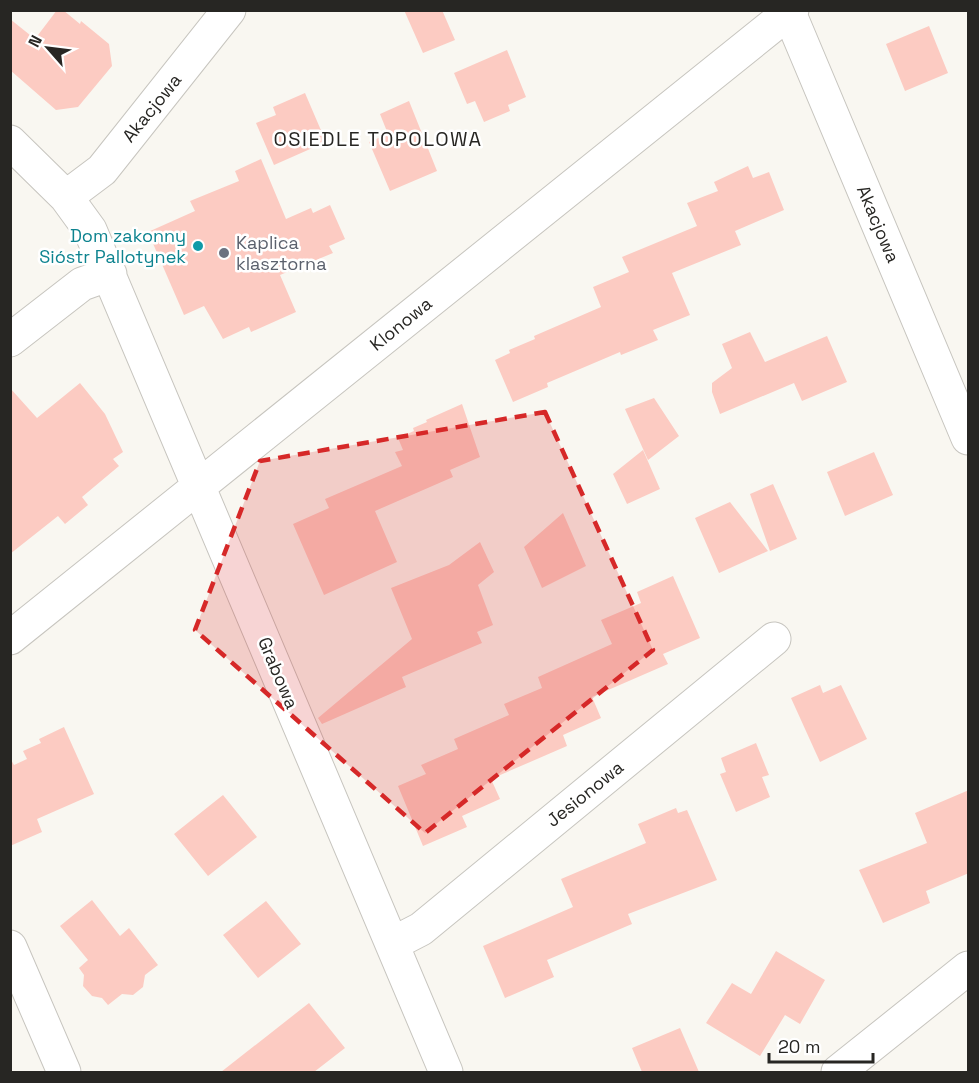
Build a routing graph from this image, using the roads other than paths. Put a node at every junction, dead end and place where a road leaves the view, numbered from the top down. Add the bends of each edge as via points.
1 (229, 10) edge
2 (790, 11) edge
3 (10, 142) edge
4 (66, 197) junction
5 (110, 274) junction
6 (10, 340) edge
7 (969, 438) edge
8 (199, 486) junction
9 (10, 638) edge
10 (774, 639) dead end
11 (392, 944) junction
12 (10, 947) edge
13 (969, 968) edge
14 (64, 1072) edge
15 (446, 1072) edge
16 (838, 1072) edge

1 - 4 street, Akacjowa via 102,170
2 - 7 street, Akacjowa
2 - 8 street, Klonowa
3 - 4 street, Grabowa
4 - 5 street, Grabowa via 90,230
5 - 6 street via 82,284
5 - 8 street, Grabowa
8 - 9 street, Klonowa
8 - 11 street, Grabowa
10 - 11 street, Jesionowa via 421,928
11 - 15 street, Grabowa
12 - 14 street
13 - 16 street

